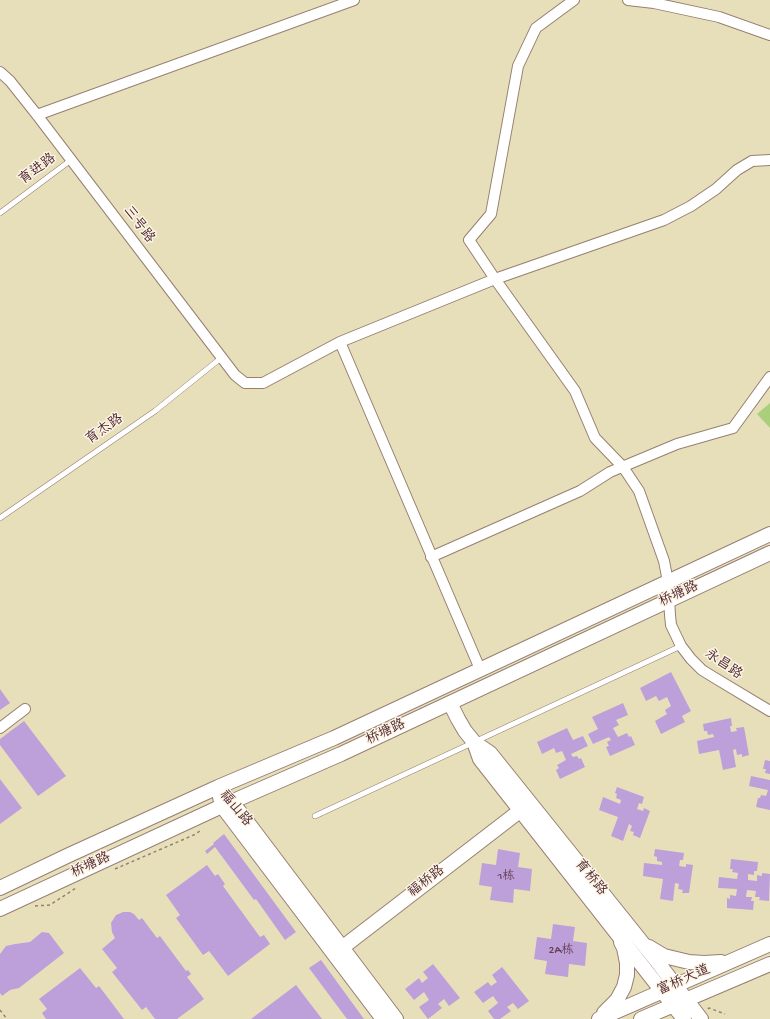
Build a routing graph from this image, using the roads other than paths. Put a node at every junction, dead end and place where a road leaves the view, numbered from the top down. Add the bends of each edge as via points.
1 (354, 0) edge
2 (574, 0) edge
3 (628, 0) edge
4 (770, 35) edge
5 (0, 63) edge
6 (0, 72) edge
7 (10, 82) junction
8 (37, 116) junction
9 (71, 160) junction
10 (770, 160) edge
11 (0, 214) edge
12 (495, 279) junction
13 (340, 342) junction
14 (221, 358) junction
15 (770, 377) edge
16 (623, 467) junction
17 (0, 518) edge
18 (770, 534) edge
19 (770, 553) edge
20 (431, 557) junction
21 (668, 582) junction
22 (669, 600) junction
23 (681, 646) junction
24 (480, 669) junction
25 (450, 703) junction
26 (25, 710) dead end
27 (770, 711) edge
28 (0, 728) edge
29 (474, 742) junction
30 (218, 787) junction
31 (227, 804) junction
32 (521, 810) junction
33 (315, 816) dead end
34 (0, 888) edge
35 (0, 909) edge
36 (616, 931) junction
37 (642, 942) junction
38 (770, 944) edge
39 (338, 951) junction
40 (731, 961) junction
41 (770, 964) edge
42 (669, 988) junction
43 (680, 1002) junction
44 (702, 1015) edge
45 (383, 1019) edge
46 (396, 1019) edge
47 (598, 1019) edge
48 (641, 1019) edge
49 (684, 1019) edge

1 - 8 street
2 - 12 street, 永昌路 via 536,28 518,66 491,214 469,240
3 - 4 street via 719,17
5 - 7 street, 三号路
6 - 7 street, 三号路
7 - 8 street, 三号路
8 - 9 street, 三号路
9 - 11 lane, 育进路
9 - 14 street, 三号路
10 - 12 street via 752,161 697,202 664,220
12 - 13 street
12 - 16 street, 永昌路 via 575,391 595,438
13 - 14 street, 三号路 via 263,383 245,383 235,376
13 - 20 street
14 - 17 lane, 育杰路 via 155,411
15 - 16 street via 733,428 677,444
16 - 20 street via 580,491
16 - 21 street, 永昌路 via 639,491 664,561
18 - 21 street, 桥塘路
19 - 22 street, 桥塘路
20 - 24 street
21 - 22 street, 永昌路
21 - 24 street, 桥塘路
22 - 23 street, 永昌路 via 671,625
22 - 25 street, 桥塘路
23 - 27 street, 永昌路 via 702,670
23 - 29 lane
24 - 30 street, 桥塘路 via 334,738
25 - 29 street, 育桥路 via 458,720
25 - 31 street, 桥塘路
26 - 28 street
29 - 32 street, 育桥路 via 480,758
29 - 33 lane
29 - 37 street, 育桥路 via 490,752
30 - 31 street, 福山路
30 - 34 street, 桥塘路
31 - 35 street, 桥塘路
31 - 39 street, 福山路
32 - 36 street, 育桥路
32 - 39 street, 福桥路
36 - 42 street, 育桥路
36 - 47 street via 624,948 627,975 617,1000
37 - 40 street via 664,956 689,962
37 - 42 street, 育桥路
38 - 40 street, 富桥大道
39 - 45 street, 福山路
39 - 46 street, 福山路
40 - 42 street, 富桥大道
41 - 43 street, 富桥大道
42 - 43 street, 育桥路
42 - 47 street, 富桥大道
43 - 44 street, 育桥路
43 - 48 street, 富桥大道
43 - 49 street, 育桥路

